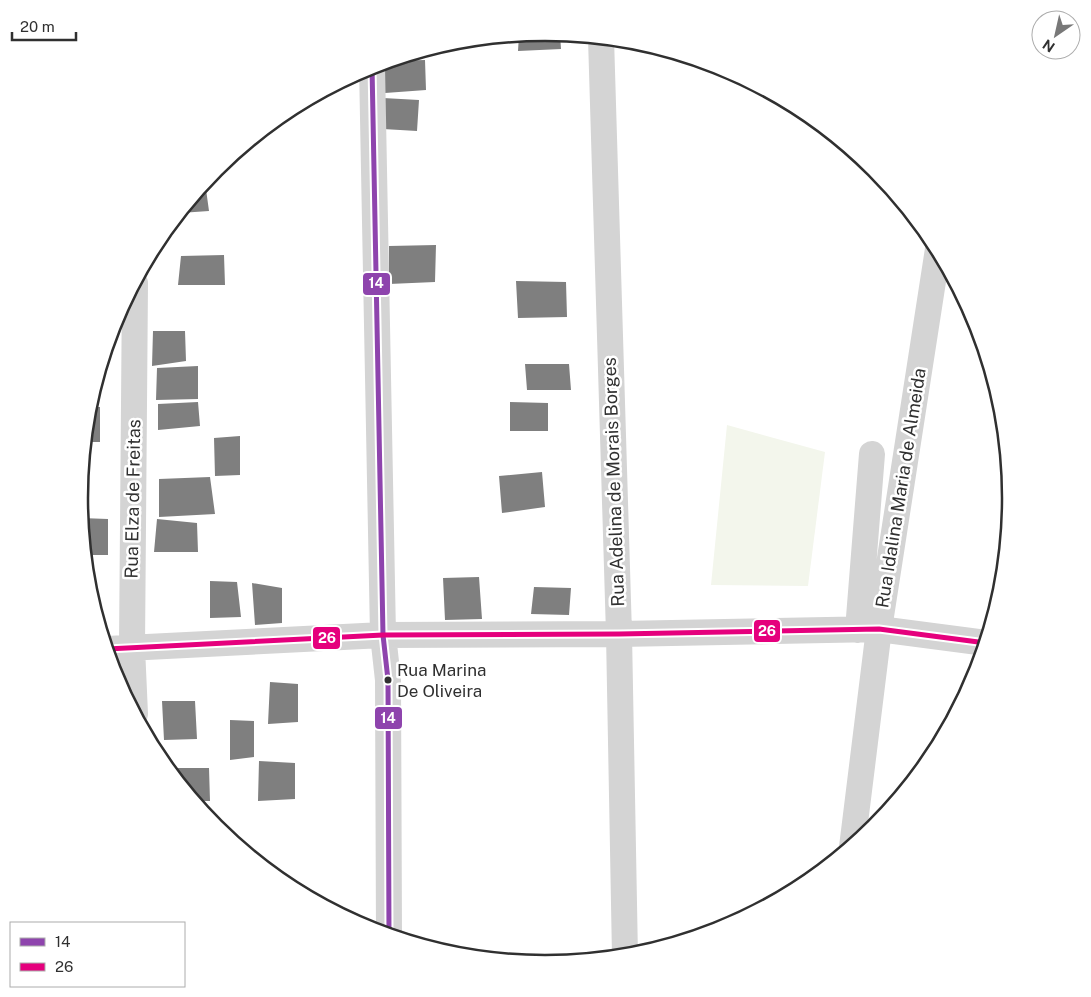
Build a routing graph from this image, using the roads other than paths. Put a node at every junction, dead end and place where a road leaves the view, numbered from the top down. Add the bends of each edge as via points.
1 (601, 45) edge
2 (372, 76) edge
3 (936, 261) edge
4 (134, 297) edge
5 (872, 454) dead end
6 (868, 629) junction
7 (619, 634) junction
8 (383, 635) junction
9 (979, 642) edge
10 (119, 648) edge
11 (128, 684) edge
12 (853, 837) edge
13 (389, 927) edge
14 (625, 949) edge

1 - 7 street, Rua Adelina de Morais Borges
2 - 8 street
3 - 6 street, Rua Idalina Maria de Almeida
4 - 10 street, Rua Elza de Freitas
5 - 6 street
6 - 7 street
6 - 9 street
6 - 12 street, Rua Idalina Maria de Almeida
7 - 8 street
7 - 14 street, Rua Adelina de Morais Borges
8 - 10 street
8 - 13 street via 388,680
10 - 11 street, Rua Elza de Freitas

